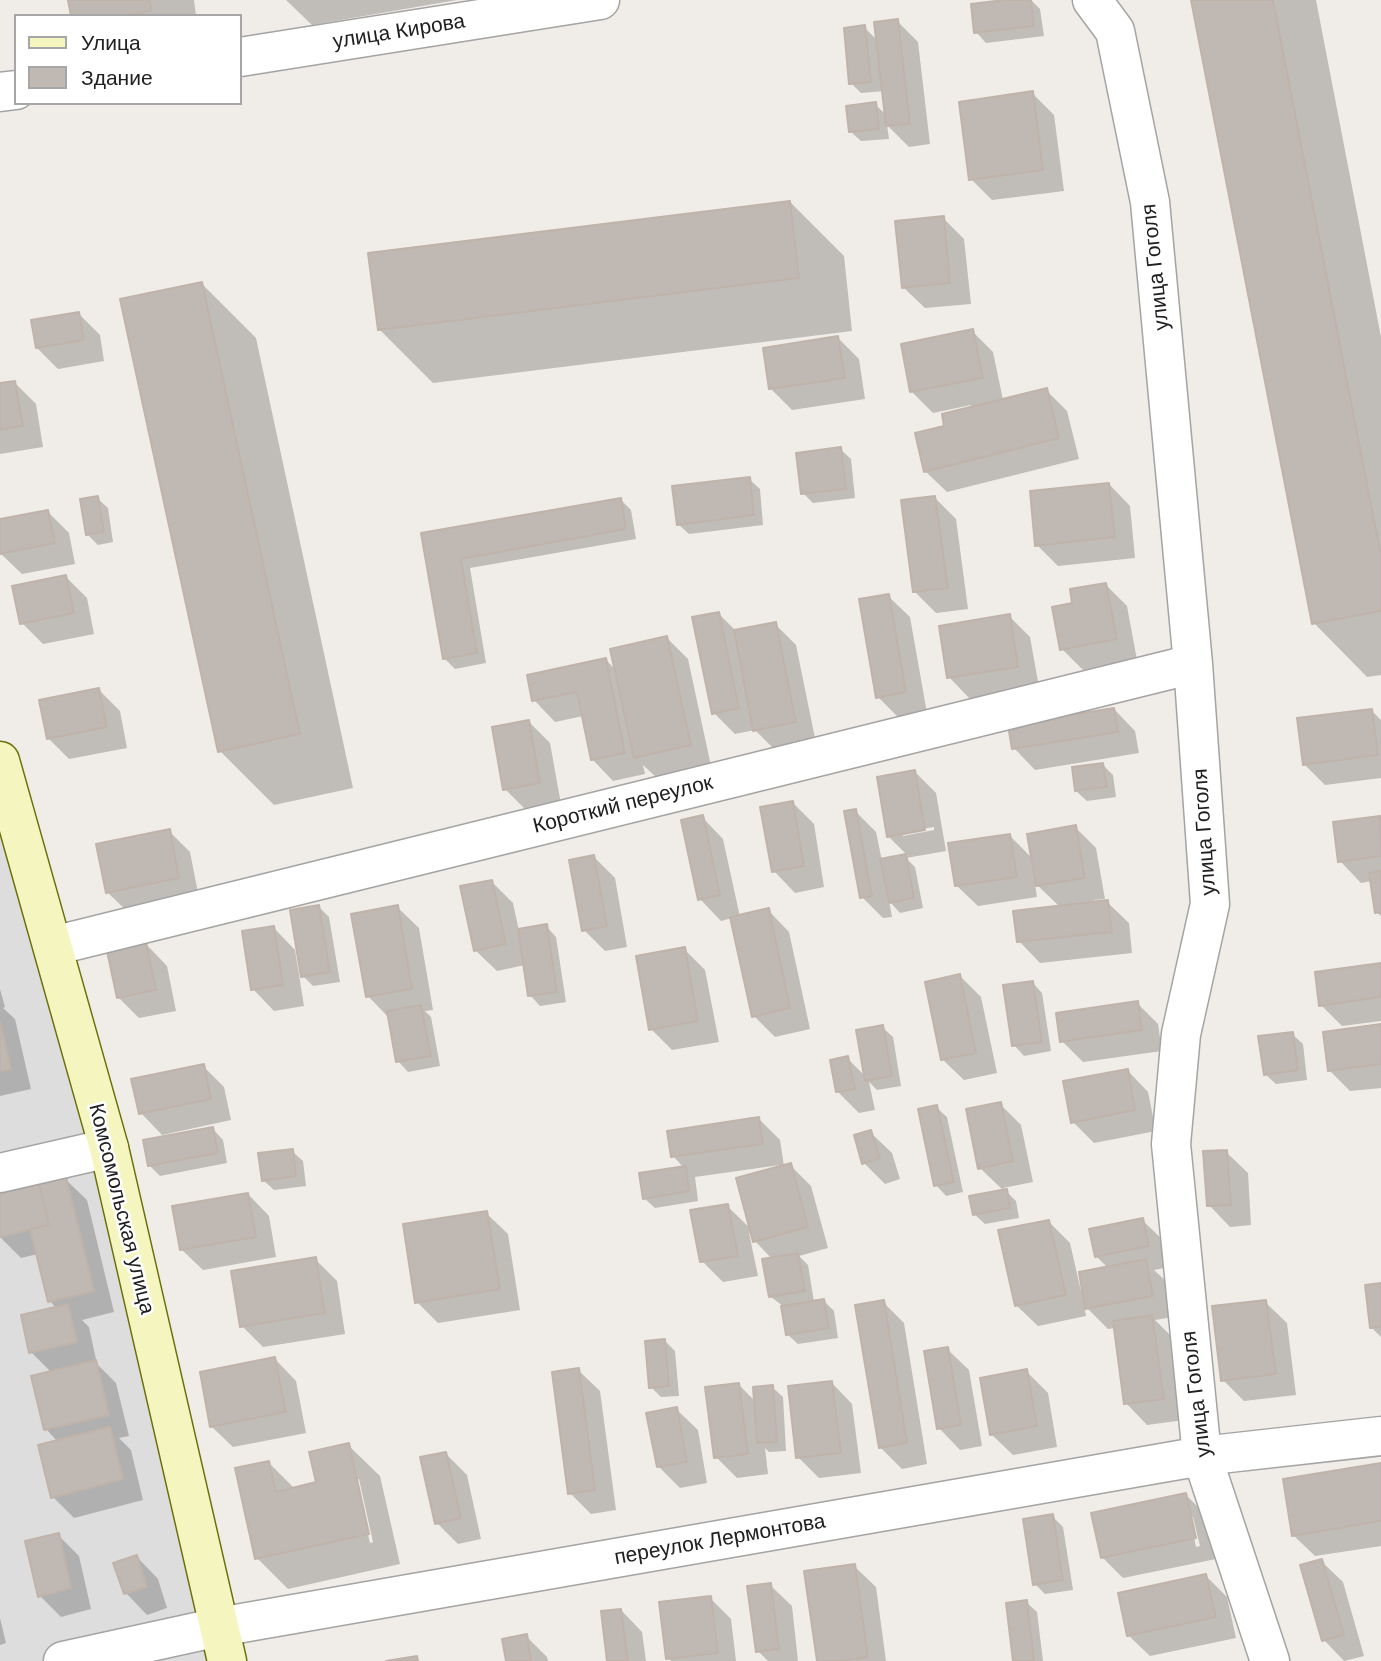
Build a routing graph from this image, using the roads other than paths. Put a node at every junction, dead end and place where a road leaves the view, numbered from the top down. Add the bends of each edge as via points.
1 (600, 0) edge
2 (1092, 0) edge
3 (242, 57) edge
4 (1193, 664) junction
5 (0, 761) edge
6 (52, 946) junction
7 (109, 1148) junction
8 (0, 1173) edge
9 (1381, 1436) edge
10 (1202, 1456) junction
11 (223, 1644) edge
12 (63, 1661) edge
13 (1270, 1661) edge

1 - 3 street, улица Кирова
2 - 4 street, улица Гоголя via 1115,31 1150,202
4 - 6 street, Короткий переулок
4 - 10 street, улица Гоголя via 1210,904 1181,1034 1171,1144
5 - 6 main road, Комсомольская улица
6 - 7 main road, Комсомольская улица
7 - 8 street
7 - 11 main road, Комсомольская улица
9 - 10 street, переулок Лермонтова
10 - 11 street, переулок Лермонтова
10 - 13 street, улица Гоголя
11 - 12 street, переулок Лермонтова

